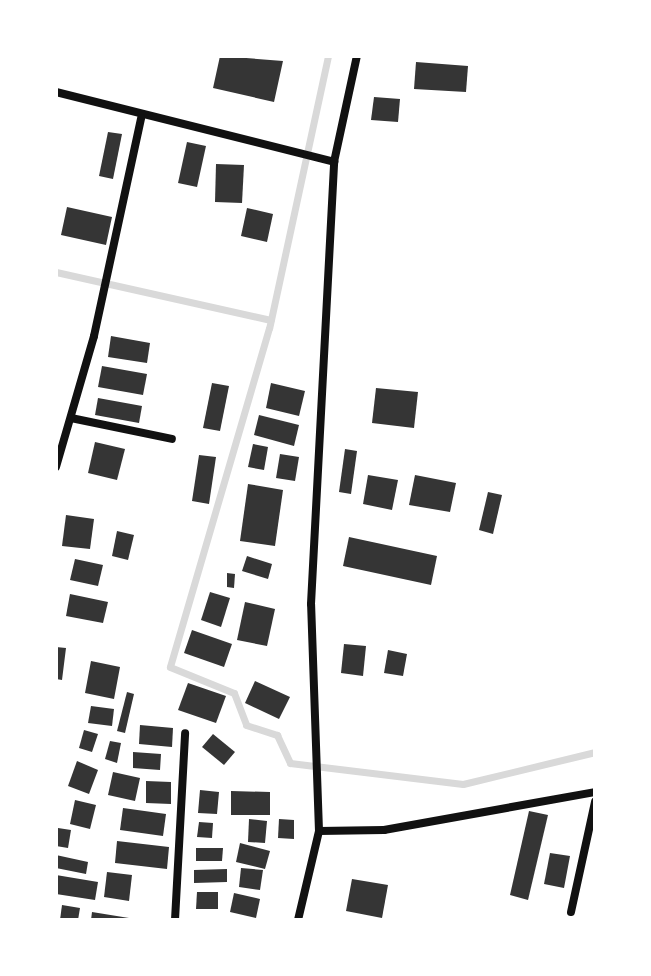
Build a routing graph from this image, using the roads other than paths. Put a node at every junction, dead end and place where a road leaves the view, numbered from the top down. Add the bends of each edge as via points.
1 (357, 56) edge
2 (56, 92) edge
3 (141, 118) junction
4 (334, 162) junction
5 (71, 418) junction
6 (172, 439) dead end
7 (56, 467) edge
8 (185, 733) dead end
9 (595, 792) edge
10 (595, 802) edge
11 (319, 831) junction
12 (571, 912) dead end
13 (175, 920) edge
14 (298, 920) edge

1 - 4 street
2 - 3 street
3 - 4 street
3 - 5 street
4 - 11 street via 311,604
5 - 6 street
5 - 7 street
8 - 13 street
9 - 11 street via 384,830
10 - 12 street
11 - 14 street

